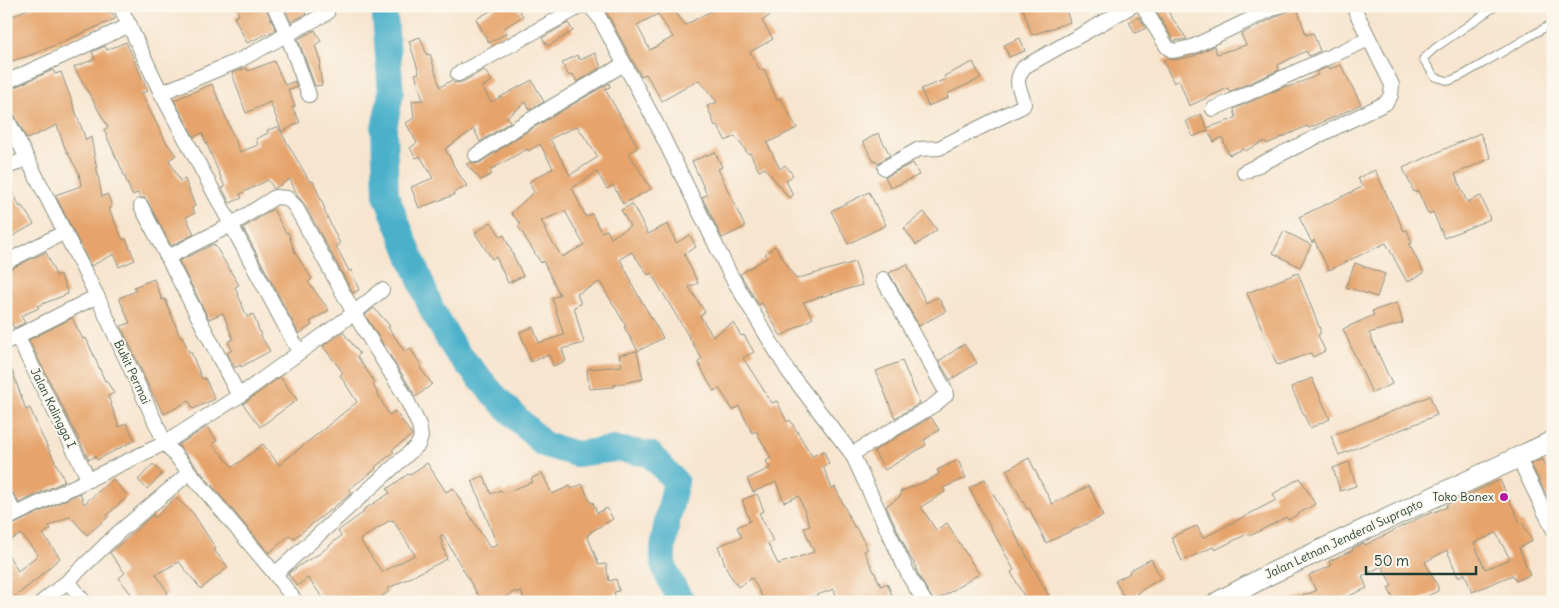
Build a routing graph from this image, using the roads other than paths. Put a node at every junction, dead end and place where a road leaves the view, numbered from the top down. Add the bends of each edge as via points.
1 (120, 6) edge
2 (274, 6) edge
3 (581, 6) edge
4 (590, 6) edge
5 (1132, 6) edge
6 (1143, 6) edge
7 (1278, 6) edge
8 (1353, 6) edge
9 (1496, 6) edge
10 (1111, 12) edge
11 (327, 13) dead end
12 (1553, 23) edge
13 (130, 25) junction
14 (287, 34) junction
15 (1369, 40) junction
16 (624, 64) junction
17 (458, 74) dead end
18 (6, 82) edge
19 (161, 93) junction
20 (309, 95) dead end
21 (1213, 109) dead end
22 (6, 117) edge
23 (476, 155) dead end
24 (27, 158) junction
25 (6, 168) edge
26 (885, 168) dead end
27 (1244, 172) dead end
28 (141, 206) dead end
29 (231, 224) junction
30 (65, 232) junction
31 (168, 257) junction
32 (6, 262) edge
33 (883, 279) dead end
34 (382, 290) dead end
35 (97, 296) junction
36 (354, 313) junction
37 (12, 339) edge
38 (298, 352) junction
39 (238, 396) junction
40 (1553, 441) edge
41 (165, 443) junction
42 (852, 454) junction
43 (1518, 457) junction
44 (190, 473) junction
45 (89, 480) junction
46 (6, 498) edge
47 (10, 517) edge
48 (1553, 529) edge
49 (275, 574) junction
50 (68, 581) junction
51 (42, 602) edge
52 (84, 602) edge
53 (296, 602) edge
54 (925, 602) edge
55 (1218, 602) edge

1 - 13 street
2 - 14 street
3 - 17 street
4 - 16 street
5 - 10 street
6 - 7 street via 1167,47 1177,51
8 - 15 street
9 - 12 lane via 1423,59 1435,77 1449,81 1463,75
10 - 26 street via 1024,67 1016,82 1024,100 1023,106 939,148 919,149
11 - 14 street
13 - 18 street
13 - 19 street
14 - 19 street via 240,60
14 - 20 street
15 - 21 street
15 - 27 street via 1392,85 1386,103
16 - 23 street
16 - 42 street via 730,274 788,371
19 - 29 street
22 - 24 street, Bukit Permai
24 - 25 street
24 - 30 street, Bukit Permai
28 - 31 street
29 - 31 street
29 - 36 street via 275,197 287,198 295,206
29 - 38 street
30 - 32 street
30 - 35 street, Bukit Permai
31 - 39 street
33 - 42 street via 946,395
34 - 36 street
35 - 37 street
35 - 41 street, Bukit Permai
36 - 38 street
36 - 49 street via 406,396 421,437 418,445
37 - 45 street, Jalan Kalingga I
38 - 39 street
39 - 41 street
40 - 43 main road, Jalan Letnan Jenderal Suprapto
41 - 44 street, Bukit Permai
41 - 45 street
42 - 54 street via 910,578
43 - 48 street
43 - 55 main road, Jalan Letnan Jenderal Suprapto via 1270,574
44 - 49 street, Bukit Permai
44 - 50 street via 119,532
45 - 47 street
46 - 47 street
49 - 53 street, Bukit Permai
50 - 51 street
50 - 52 street

